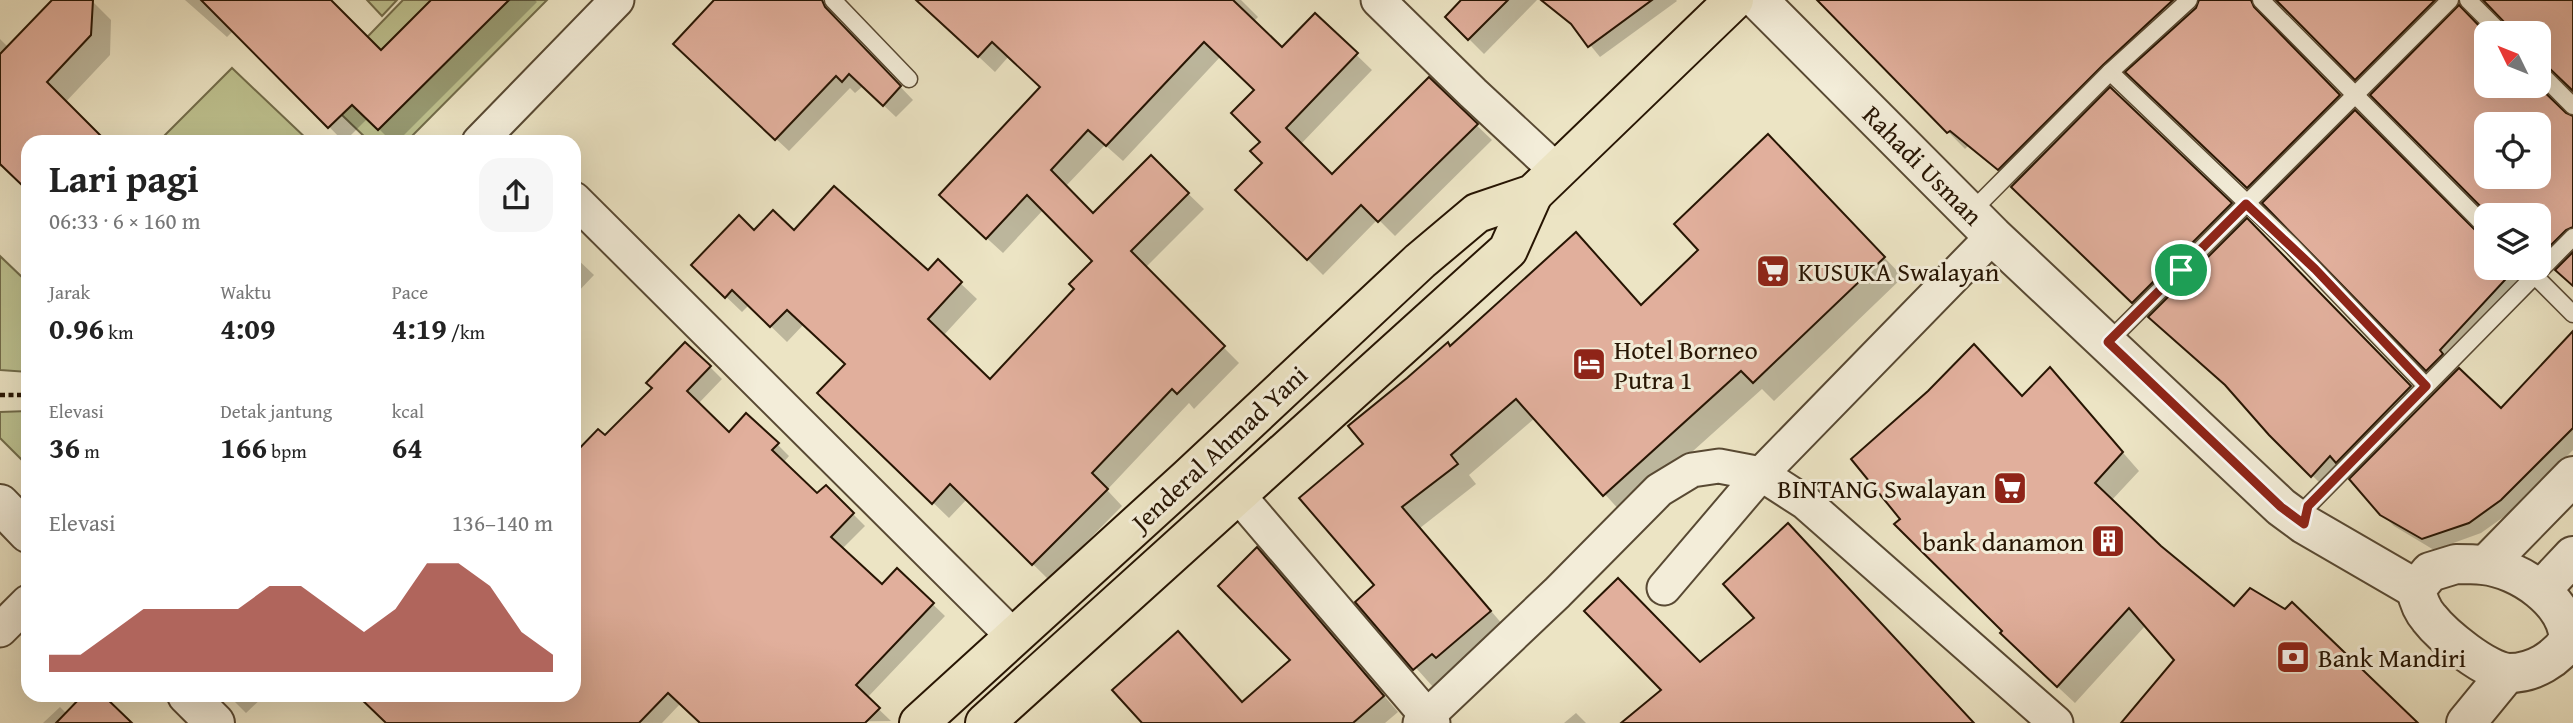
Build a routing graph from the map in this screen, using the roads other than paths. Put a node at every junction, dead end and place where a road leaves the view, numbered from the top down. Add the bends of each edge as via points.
1 (617, 0) edge
2 (833, 0) edge
3 (1378, 0) edge
4 (1734, 0) edge
5 (1758, 0) edge
6 (2189, 0) edge
7 (2261, 0) edge
8 (2450, 0) edge
9 (2468, 0) edge
10 (2489, 21) edge
11 (2110, 72) junction
12 (909, 79) dead end
13 (2552, 85) edge
14 (2355, 95) junction
15 (2573, 106) edge
16 (499, 135) edge
17 (1545, 183) junction
18 (2246, 204) junction
19 (581, 206) edge
20 (2474, 215) edge
21 (1982, 224) junction
22 (2573, 237) edge
23 (2551, 255) edge
24 (2524, 280) edge
25 (2539, 280) edge
26 (2573, 314) edge
27 (2108, 342) junction
28 (2426, 386) junction
29 (1761, 474) junction
30 (2573, 477) edge
31 (1238, 495) junction
32 (0, 504) edge
33 (2304, 524) junction
34 (21, 526) edge
35 (2573, 556) edge
36 (2486, 565) junction
37 (1664, 588) dead end
38 (2416, 589) junction
39 (2541, 590) junction
40 (21, 609) edge
41 (0, 630) edge
42 (1014, 637) junction
43 (2571, 641) edge
44 (2507, 673) junction
45 (194, 702) edge
46 (1427, 721) edge
47 (215, 723) edge
48 (919, 723) edge
49 (985, 723) edge
50 (2056, 723) edge
51 (2466, 723) edge

1 - 16 street
2 - 12 lane
3 - 17 street via 1473,93
4 - 17 highway, Jenderal Ahmad Yani
5 - 21 street, Rahadi Usman
6 - 11 lane
7 - 14 lane
8 - 14 lane
9 - 10 lane
11 - 18 lane
11 - 21 lane
13 - 15 lane
14 - 18 lane
14 - 20 lane
17 - 31 highway, Jenderal Ahmad Yani via 1508,250
17 - 42 highway, Jenderal Ahmad Yani via 1477,214 1420,261
18 - 27 lane
18 - 28 lane
19 - 42 street
21 - 27 street, Rahadi Usman
21 - 29 street
22 - 23 lane
24 - 28 lane
25 - 26 lane
27 - 33 street, Rahadi Usman
28 - 33 lane via 2308,506
29 - 37 street
29 - 46 street via 1719,466 1692,471 1659,491
29 - 50 street via 1806,503
30 - 36 street
31 - 46 street
31 - 49 highway, Jenderal Ahmad Yani
32 - 34 street
33 - 38 street, Rahadi Usman
35 - 39 street
36 - 38 street via 2443,566 2423,577
36 - 39 street
38 - 44 street via 2438,628 2484,663
39 - 43 street via 2563,614
40 - 41 street
42 - 48 highway, Jenderal Ahmad Yani
43 - 44 street via 2549,661
44 - 51 street
45 - 47 street

